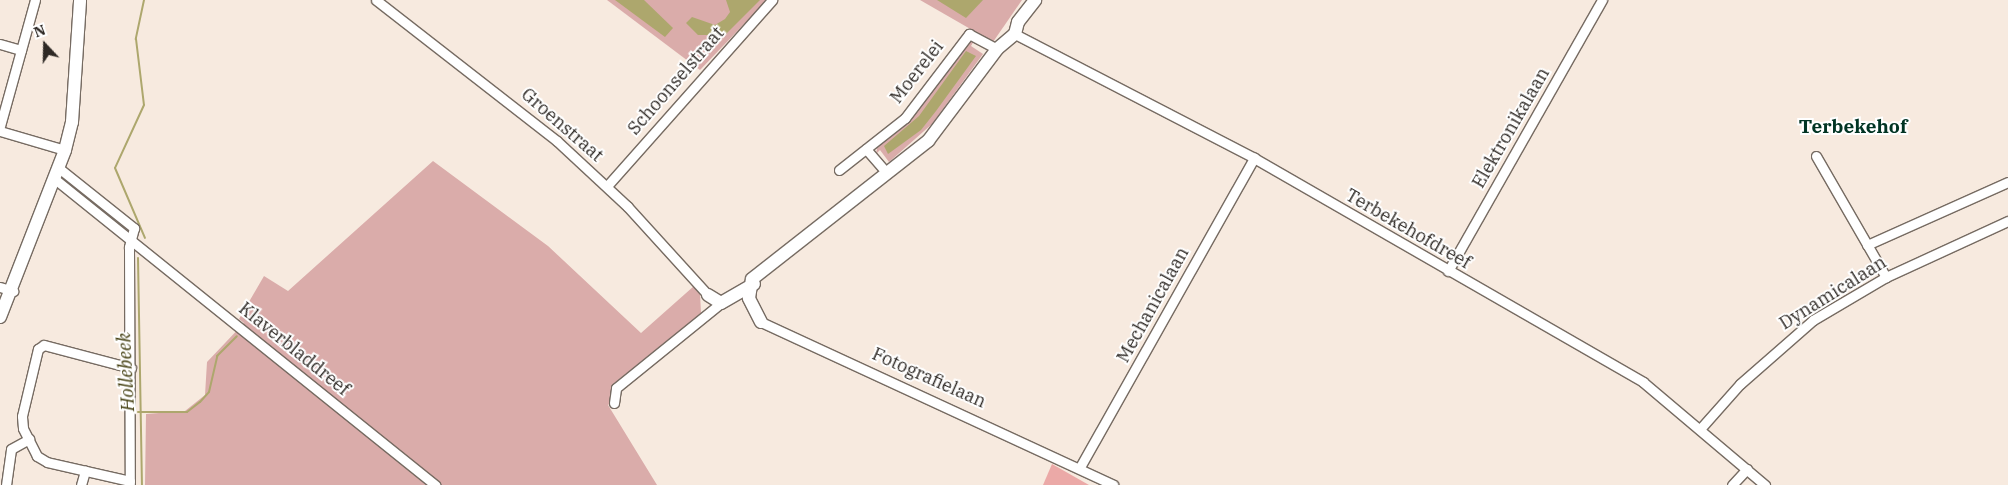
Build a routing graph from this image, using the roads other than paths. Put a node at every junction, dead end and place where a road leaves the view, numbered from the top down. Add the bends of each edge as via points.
1 (35, 0) edge
2 (80, 0) edge
3 (376, 0) edge
4 (772, 0) edge
5 (1035, 0) edge
6 (1602, 0) edge
7 (1015, 34) junction
8 (0, 44) edge
9 (997, 49) junction
10 (22, 50) junction
11 (0, 126) edge
12 (0, 131) edge
13 (866, 149) junction
14 (65, 150) junction
15 (1816, 156) dead end
16 (1254, 158) junction
17 (839, 170) dead end
18 (887, 173) junction
19 (58, 174) junction
20 (2008, 182) edge
21 (607, 186) junction
22 (2008, 221) edge
23 (132, 239) junction
24 (1867, 245) junction
25 (1448, 271) junction
26 (1886, 277) junction
27 (0, 287) edge
28 (748, 289) junction
29 (13, 291) junction
30 (708, 295) joint
31 (721, 303) junction
32 (0, 317) edge
33 (761, 322) joint
34 (131, 368) junction
35 (614, 403) dead end
36 (1700, 429) junction
37 (29, 440) junction
38 (4, 459) edge
39 (1080, 467) junction
40 (1746, 469) junction
41 (84, 471) junction
42 (130, 483) edge
43 (6, 485) edge
44 (81, 485) edge
45 (436, 485) edge
46 (1113, 485) edge
47 (1732, 485) edge
48 (1765, 485) edge

1 - 10 street
2 - 14 street via 72,122
3 - 21 street, Groenstraat via 491,86
4 - 21 street, Schoonselstraat
5 - 7 street via 1018,22
6 - 25 street, Elektronikalaan
7 - 9 street
7 - 16 street, Terbekehofdreef
8 - 10 street
9 - 13 street, Moerelei via 968,34 905,118
9 - 18 street via 928,141
10 - 11 street
12 - 14 street
13 - 17 street, Moerelei
13 - 18 street
14 - 19 street
15 - 24 street
16 - 25 street, Terbekehofdreef
16 - 39 street, Mechanicalaan
18 - 28 street via 752,279
19 - 23 street, Klaverbladdreef
19 - 29 street
20 - 24 street, Dynamicalaan
21 - 30 street, Groenstraat
22 - 26 street, Dynamicalaan
23 - 34 street
23 - 45 street, Klaverbladdreef
24 - 26 street
25 - 36 street, Terbekehofdreef via 1643,382
26 - 36 street, Dynamicalaan via 1787,339
27 - 29 street
28 - 31 street
28 - 33 street, Fotografielaan
29 - 32 street
30 - 31 street
31 - 35 street via 622,383
33 - 39 street, Fotografielaan
34 - 37 street via 44,345 38,350 22,416
34 - 42 street
36 - 40 street, Terbekehofdreef
37 - 38 street via 11,449
37 - 41 street via 37,456 46,462
38 - 43 street
39 - 46 street, Fotografielaan
40 - 47 street
40 - 48 street, Terbekehofdreef
41 - 42 street
41 - 44 street

